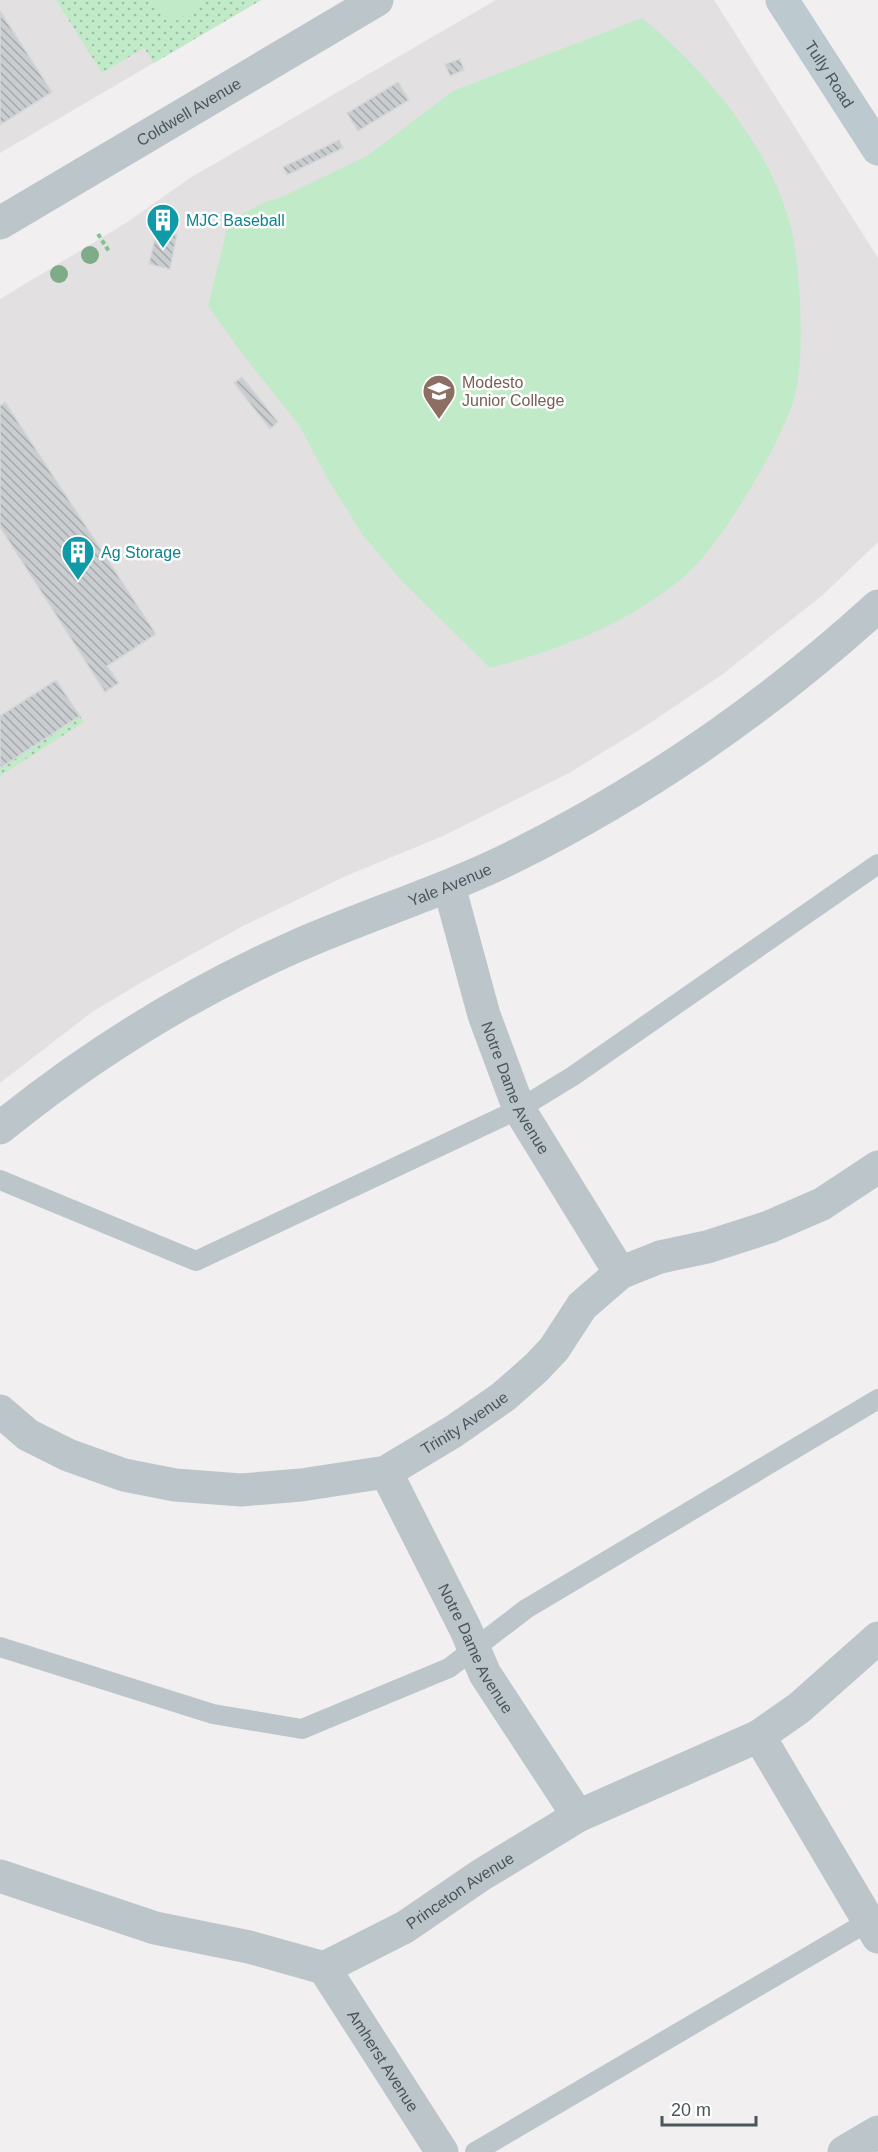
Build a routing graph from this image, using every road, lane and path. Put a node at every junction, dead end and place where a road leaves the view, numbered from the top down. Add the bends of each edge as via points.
1 (377, 0) edge
2 (782, 0) edge
3 (878, 148) edge
4 (0, 224) edge
5 (98, 234) dead end
6 (110, 253) dead end
7 (878, 606) edge
8 (878, 864) edge
9 (448, 886) junction
10 (519, 1109) junction
11 (0, 1128) edge
12 (878, 1167) edge
13 (0, 1180) edge
14 (620, 1273) junction
15 (878, 1399) edge
16 (0, 1411) edge
17 (386, 1472) junction
18 (878, 1638) edge
19 (0, 1647) edge
20 (474, 1648) junction
21 (759, 1736) junction
22 (578, 1816) junction
23 (0, 1876) edge
24 (875, 1925) edge
25 (324, 1968) junction
26 (878, 2132) edge
27 (442, 2152) edge
28 (475, 2152) edge
29 (844, 2152) edge

1 - 4 street, Coldwell Avenue
2 - 3 main road, Tully Road
5 - 6 path
7 - 9 street, Yale Avenue via 750,714 666,771 513,857
8 - 10 lane via 573,1076
9 - 10 street, Notre Dame Avenue via 484,1015
9 - 11 street, Yale Avenue via 295,946 215,985 138,1029 46,1091
10 - 13 lane via 196,1262
10 - 14 street, Notre Dame Avenue
12 - 14 street, Trinity Avenue via 822,1204 769,1227 660,1257
14 - 17 street, Trinity Avenue via 582,1306 554,1348 502,1397
15 - 20 lane via 526,1609
16 - 17 street, Trinity Avenue via 28,1435 68,1455 124,1474 175,1485 241,1490
17 - 20 street, Notre Dame Avenue
18 - 21 street, Princeton Avenue via 799,1708
19 - 20 lane via 213,1714 302,1729 449,1668
20 - 22 street, Notre Dame Avenue via 485,1674
21 - 22 street, Princeton Avenue
21 - 24 street
22 - 25 street, Princeton Avenue via 405,1927
23 - 25 street via 155,1928 249,1947
24 - 28 lane
25 - 27 street, Amherst Avenue
26 - 29 street

